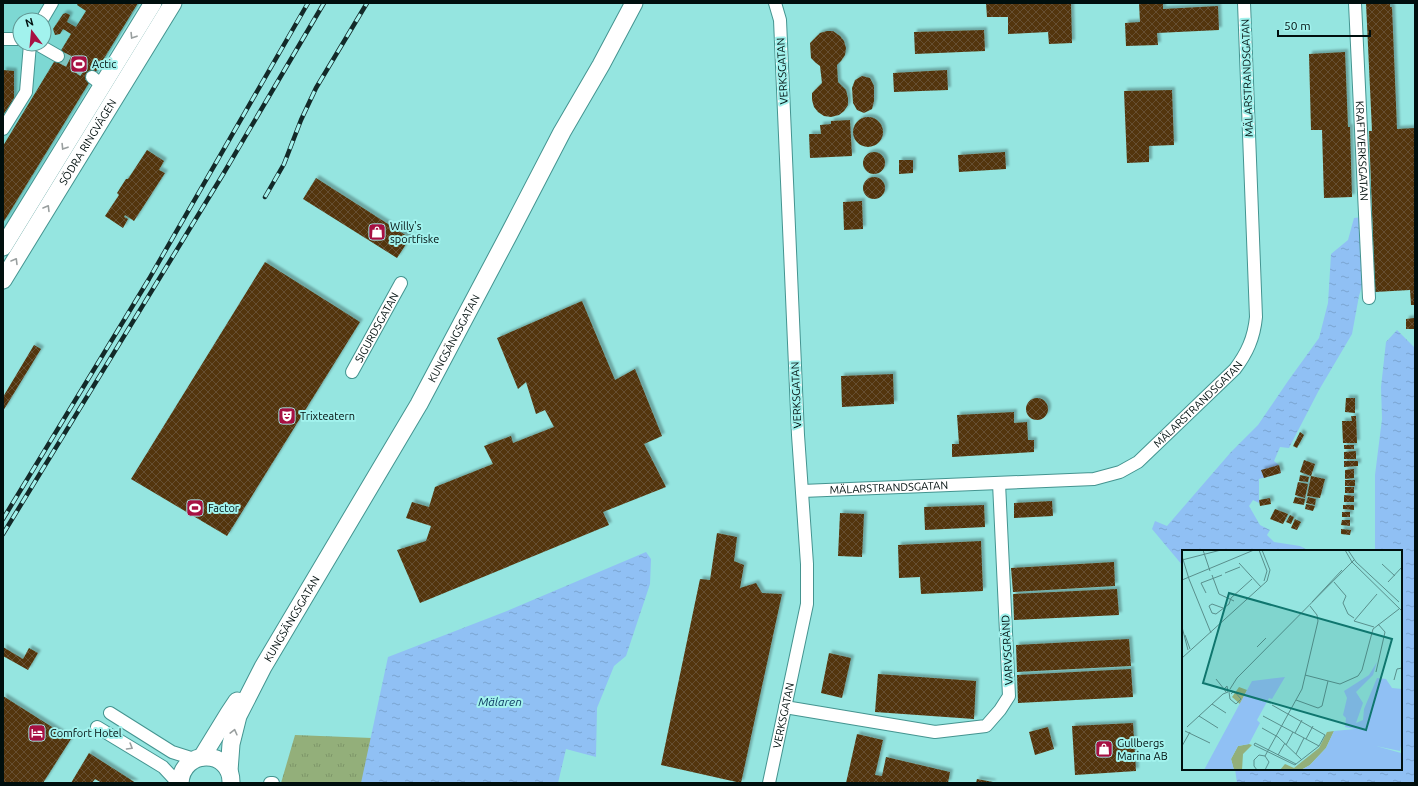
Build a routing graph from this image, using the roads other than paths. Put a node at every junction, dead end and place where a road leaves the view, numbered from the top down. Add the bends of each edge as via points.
1 (52, 3) edge
2 (153, 3) edge
3 (173, 3) edge
4 (634, 3) edge
5 (776, 3) edge
6 (1244, 3) edge
7 (1355, 3) edge
8 (47, 12) edge
9 (29, 52) edge
10 (51, 52) edge
11 (58, 56) tunnel mouth
12 (97, 81) junction
13 (118, 92) junction
14 (3, 129) edge
15 (3, 247) edge
16 (3, 280) edge
17 (401, 282) dead end
18 (1369, 298) dead end
19 (352, 372) dead end
20 (999, 483) junction
21 (802, 491) junction
22 (263, 668) junction
23 (785, 706) junction
24 (110, 713) dead end
25 (97, 727) dead end
26 (198, 758) junction
27 (230, 777) edge
28 (179, 783) edge
29 (270, 783) edge
30 (273, 783) edge
31 (768, 783) edge

1 - 8 street
2 -> 12 main road, SÖDRA RINGVÄGEN
3 - 13 main road, SÖDRA RINGVÄGEN
4 - 22 main road, KUNGSÄNGSGATAN via 562,132 419,404
5 - 21 street, VERKSGATAN via 780,20
6 - 20 street, MÄLARSTRANDSGATAN via 1256,311 1249,348 1231,374 1148,454 1126,470 1094,479
7 - 18 street, KRAFTVERKSGATAN
9 - 14 street via 26,92
10 - 11 street
12 - 13 main road
12 -> 15 main road, SÖDRA RINGVÄGEN
16 -> 13 main road, SÖDRA RINGVÄGEN
17 - 19 street, SIGURDSGATAN
20 - 21 street, MÄLARSTRANDSGATAN
20 - 23 street, VARVSGRÄND via 1009,696 986,726 935,732
21 - 23 street, VERKSGATAN via 808,604
22 - 26 main road, KUNGSÄNGSGATAN
27 -> 22 main road, KUNGSÄNGSGATAN via 231,744 238,716
23 - 31 street, VERKSGATAN
24 - 26 street via 172,752
25 -> 28 street via 163,767
26 - 27 main road via 216,758 223,763
26 - 28 main road, KUNGSÄNGSGATAN via 184,768
29 - 30 street

